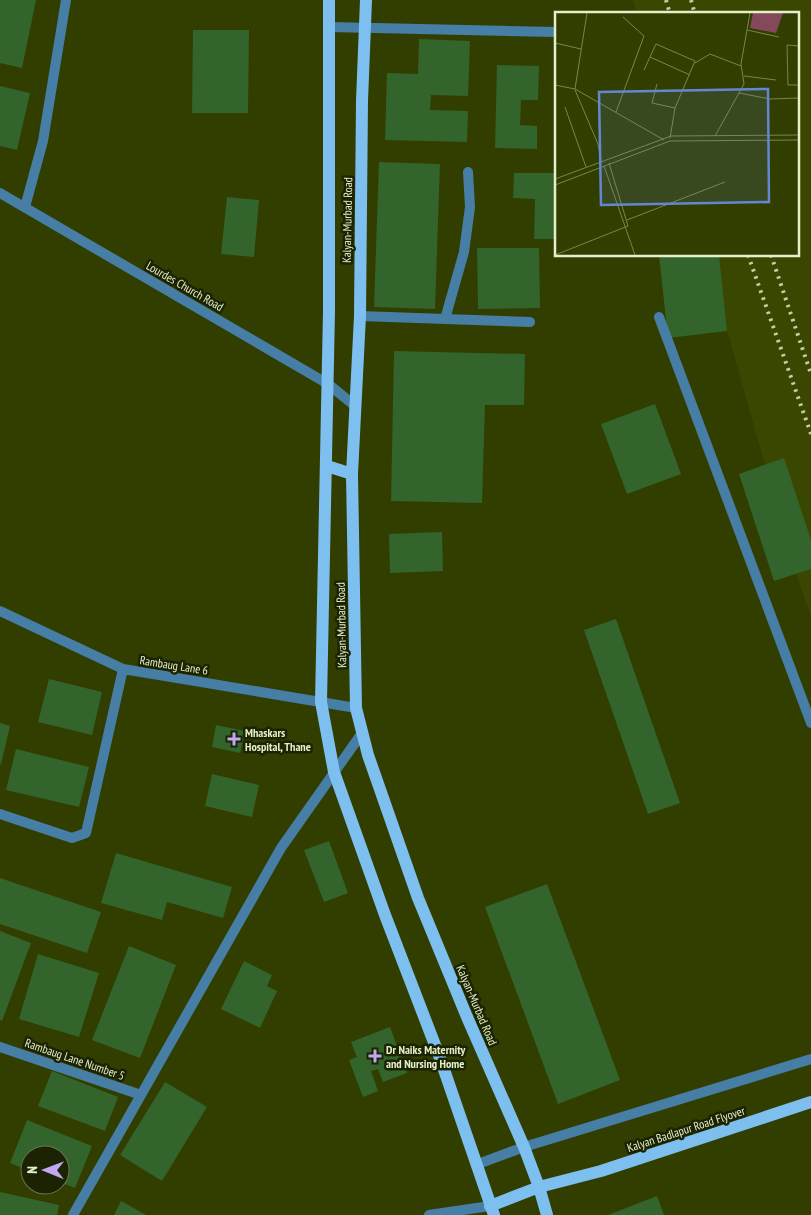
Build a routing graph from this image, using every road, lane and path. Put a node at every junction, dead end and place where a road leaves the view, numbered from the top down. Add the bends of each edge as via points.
1 (66, 0) edge
2 (329, 0) edge
3 (366, 0) edge
4 (329, 27) junction
5 (365, 28) junction
6 (555, 32) edge
7 (468, 172) dead end
8 (0, 192) edge
9 (25, 207) junction
10 (360, 316) junction
11 (659, 316) dead end
12 (444, 319) junction
13 (530, 322) dead end
14 (328, 384) junction
15 (354, 405) junction
16 (327, 466) junction
17 (352, 474) junction
18 (0, 610) edge
19 (123, 670) junction
20 (321, 702) junction
21 (356, 708) junction
22 (811, 723) edge
23 (362, 733) junction
24 (334, 772) junction
25 (0, 814) edge
26 (0, 1047) edge
27 (811, 1059) edge
28 (141, 1095) junction
29 (811, 1102) edge
30 (524, 1147) junction
31 (478, 1164) junction
32 (538, 1186) junction
33 (492, 1210) edge
34 (74, 1215) edge
35 (429, 1215) edge
36 (547, 1215) edge

1 - 9 street via 42,140
2 - 4 main road, Kalyan-Murbad Road
3 - 5 main road, Kalyan-Murbad Road
4 - 5 street
4 - 14 main road, Kalyan-Murbad Road
5 - 6 street
5 - 10 main road, Kalyan-Murbad Road
7 - 12 street via 470,207 464,252
8 - 9 street, Lourdes Church Road
9 - 14 street, Lourdes Church Road
10 - 12 street
10 - 15 main road, Kalyan-Murbad Road
11 - 22 street
12 - 13 street
14 - 15 street, Lourdes Church Road
14 - 16 main road, Kalyan-Murbad Road
15 - 17 main road, Kalyan-Murbad Road
16 - 17 main road
16 - 20 main road, Kalyan-Murbad Road
17 - 21 main road, Kalyan-Murbad Road
18 - 19 street, Rambaug Lane 6
19 - 20 street, Rambaug Lane 6
19 - 25 street via 86,833 72,838
20 - 21 street, Rambaug Lane 6
20 - 24 main road, Kalyan-Murbad Road
21 - 23 main road, Kalyan-Murbad Road
23 - 24 street
23 - 30 main road, Kalyan-Murbad Road via 418,898
24 - 28 street via 281,848
24 - 31 main road, Kalyan-Murbad Road
26 - 28 street, Rambaug Lane Number 5
27 - 30 street
28 - 34 street
29 - 32 main road, Kalyan Badlapur Road Flyover via 601,1171
30 - 31 street
30 - 32 main road, Kalyan-Murbad Road
31 - 33 main road, Kalyan-Murbad Road
32 - 33 main road, Kalyan Badlapur Road Flyover
32 - 36 main road, Kalyan-Murbad Road
33 - 35 street

